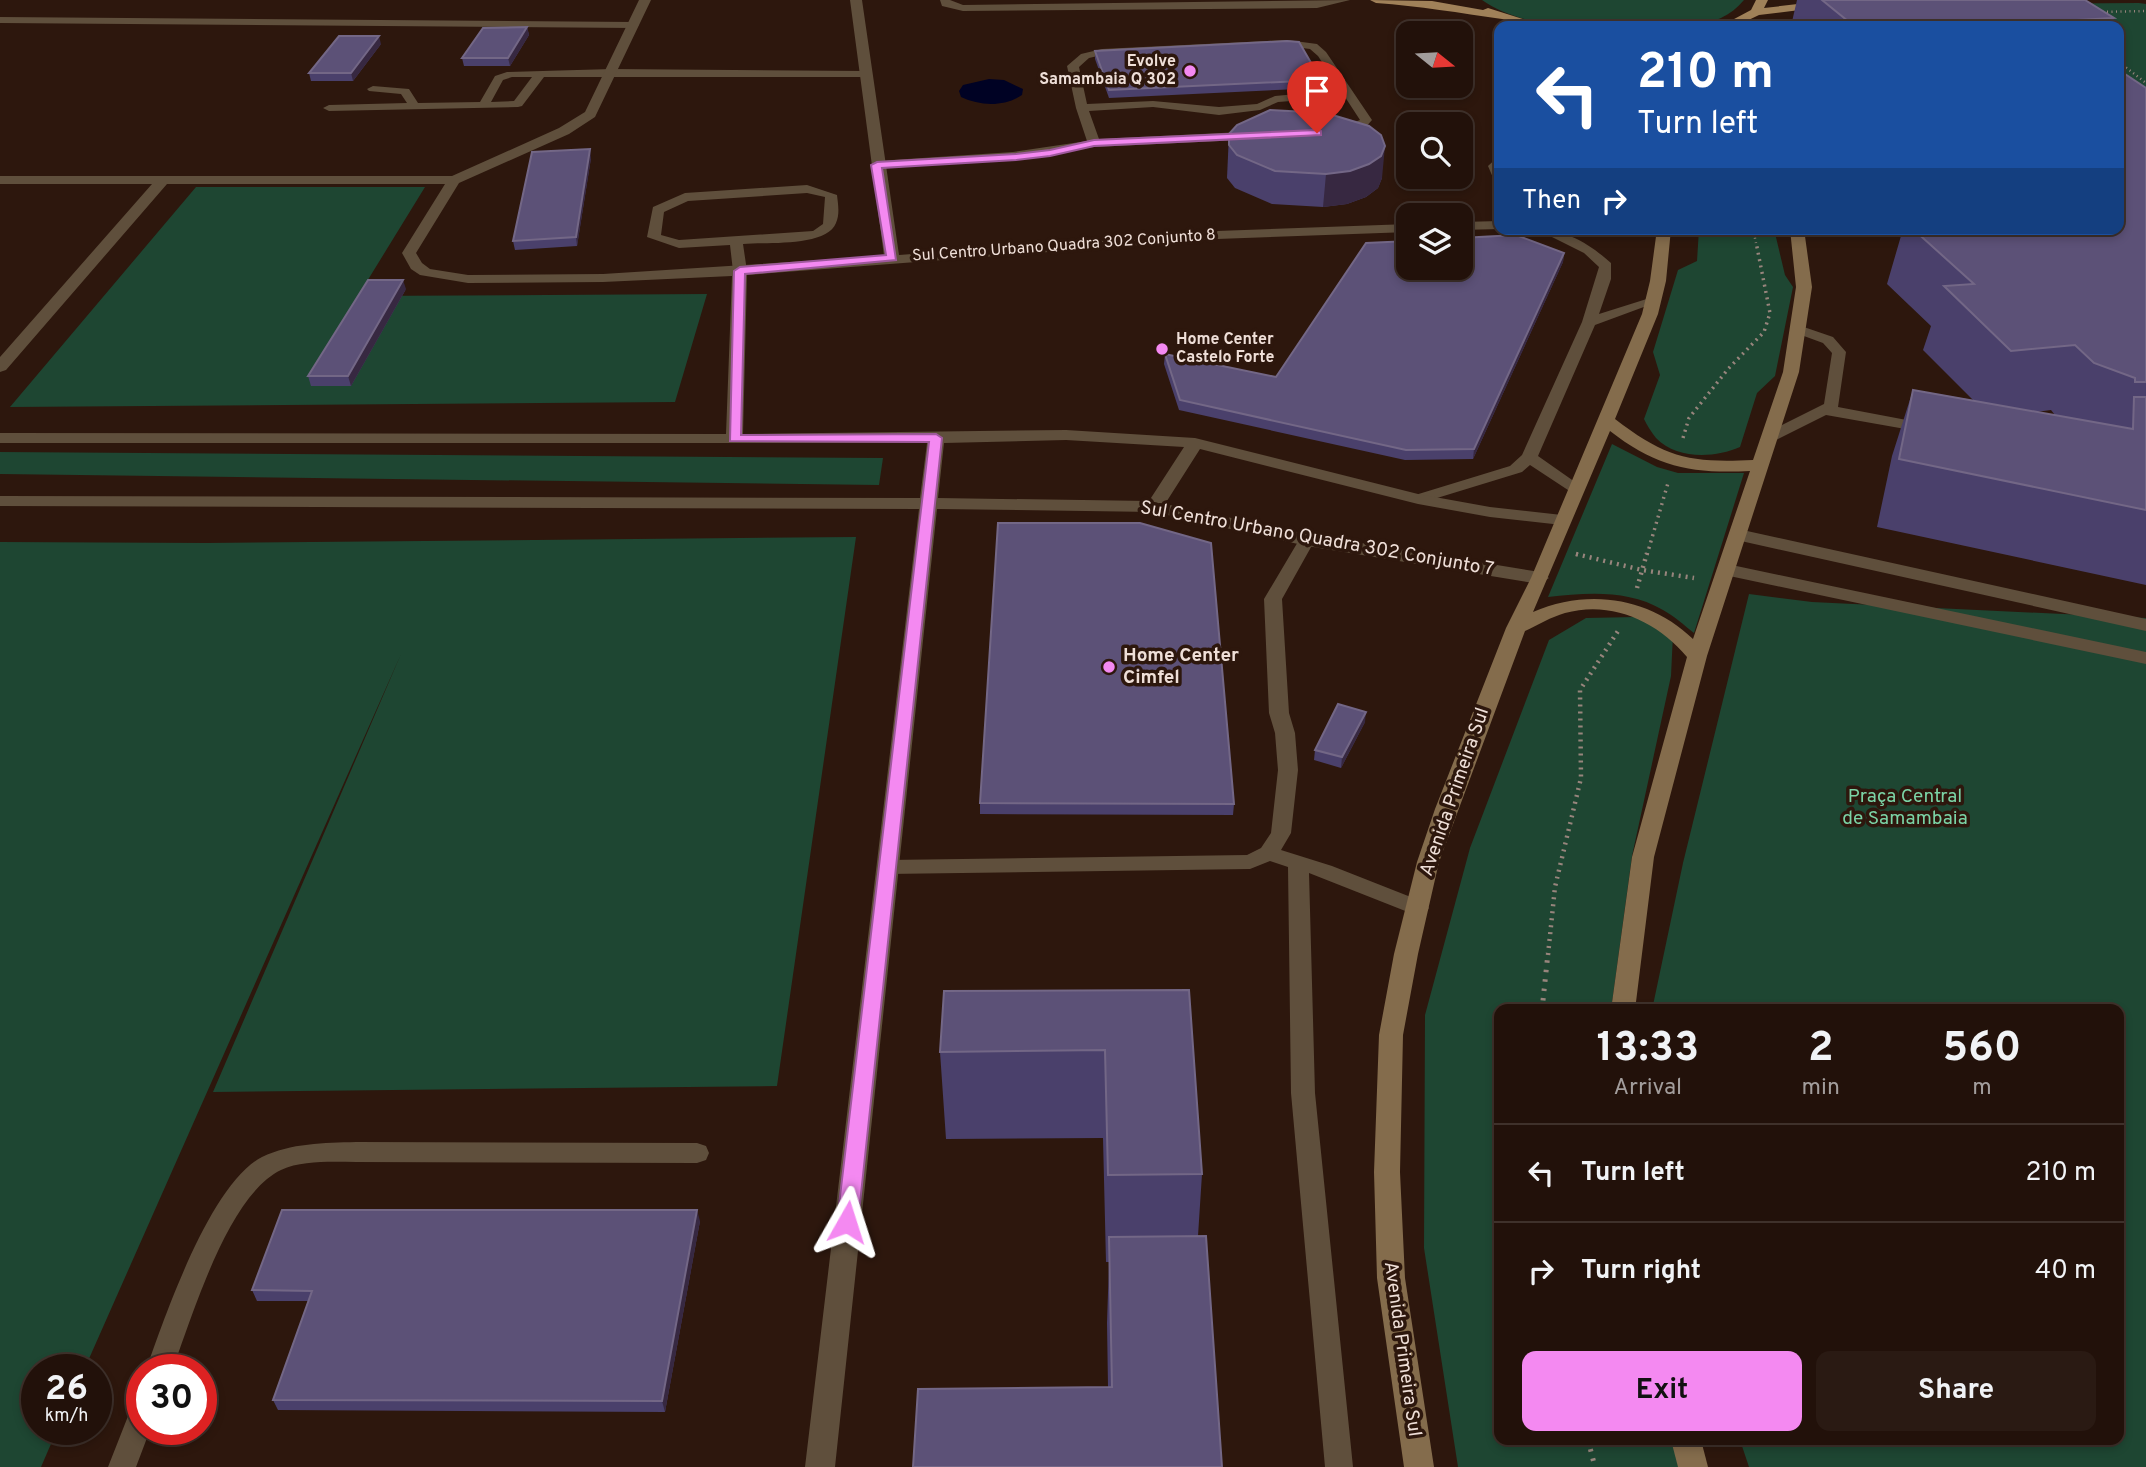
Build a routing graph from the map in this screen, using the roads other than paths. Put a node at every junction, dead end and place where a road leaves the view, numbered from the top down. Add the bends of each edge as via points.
1 (645, 0) edge
2 (856, 0) edge
3 (945, 0) edge
4 (1345, 0) edge
5 (1376, 0) edge
6 (1468, 0) edge
7 (1762, 0) edge
8 (1835, 4) edge
9 (1756, 12) junction
10 (1500, 16) junction
11 (0, 20) edge
12 (1516, 21) edge
13 (1739, 21) edge
14 (634, 25) junction
15 (612, 72) junction
16 (540, 74) junction
17 (865, 74) junction
18 (373, 89) dead end
19 (1346, 93) junction
20 (414, 105) junction
21 (485, 105) junction
22 (329, 108) dead end
23 (1082, 108) junction
24 (1094, 143) junction
25 (877, 165) junction
26 (164, 179) junction
27 (0, 180) edge
28 (454, 180) junction
29 (1494, 225) edge
30 (1473, 226) edge
31 (1396, 228) edge
32 (1555, 235) edge
33 (1663, 235) edge
34 (1796, 235) edge
35 (736, 240) junction
36 (892, 258) junction
37 (740, 271) junction
38 (1653, 301) junction
39 (1588, 322) junction
40 (1798, 329) junction
41 (0, 367) edge
42 (1826, 410) junction
43 (1606, 420) junction
44 (1939, 430) edge
45 (1770, 437) junction
46 (0, 438) edge
47 (936, 438) junction
48 (734, 439) junction
49 (1195, 443) junction
50 (1529, 457) junction
51 (1761, 465) junction
52 (1577, 489) junction
53 (1418, 499) junction
54 (0, 501) edge
55 (927, 503) junction
56 (1154, 507) junction
57 (1562, 520) junction
58 (1738, 535) junction
59 (1307, 540) junction
60 (1727, 570) junction
61 (1540, 578) junction
62 (2146, 625) edge
63 (1516, 628) junction
64 (1697, 656) junction
65 (2146, 657) edge
66 (1268, 853) junction
67 (1298, 862) junction
68 (887, 867) junction
69 (1418, 908) junction
70 (1624, 1004) edge
71 (697, 1153) dead end
72 (166, 1354) edge
73 (130, 1445) edge
74 (1687, 1445) edge
75 (122, 1467) edge
76 (820, 1467) edge
77 (1339, 1467) edge
78 (1419, 1467) edge
79 (1693, 1467) edge

1 - 14 street
2 - 17 street
3 - 4 lane via 963,8 1304,6
5 - 10 main road
6 - 10 main road
7 - 9 main road
8 - 9 main road
9 - 13 main road
10 - 12 main road
11 - 14 lane
14 - 15 street
15 - 16 lane
15 - 17 lane
15 - 28 street via 590,114 580,122
16 - 21 lane via 518,104
16 - 21 lane via 499,78
17 - 25 street
18 - 20 lane via 405,91
19 - 23 lane via 1275,99 1260,107 1219,111 1153,104
19 - 23 lane via 1322,54 1300,43 1102,52 1085,56 1073,66
19 - 24 lane via 1366,120 1345,131
20 - 21 lane
20 - 22 lane
23 - 24 lane
24 - 25 lane via 1016,157
25 - 36 street
26 - 27 street
26 - 28 street
26 - 41 street
28 - 37 street, Sul Centro Urbano Quadra 302 Conjunto 8 via 409,253 425,272 468,279
29 - 30 street
31 - 36 street, Sul Centro Urbano Quadra 302 Conjunto 8 via 1217,235
32 - 39 lane via 1589,250 1606,266
33 - 38 main road, Avenida Primeira Sul
34 - 40 main road via 1804,287
35 - 35 lane via 816,235 831,223 831,195 807,189 706,195 685,197 658,210 654,237 665,242
35 - 37 lane
36 - 37 street, Sul Centro Urbano Quadra 302 Conjunto 8
37 - 48 street
38 - 39 lane
38 - 43 main road, Avenida Primeira Sul
39 - 50 lane
40 - 42 lane via 1828,340 1839,352 1833,401
40 - 45 main road via 1791,372
42 - 44 lane
42 - 45 lane
43 - 51 main road via 1647,452 1674,463
43 - 52 main road, Avenida Primeira Sul
45 - 51 main road
46 - 48 street
47 - 48 street
47 - 49 street via 1066,435
47 - 55 street
49 - 53 street
49 - 56 street
50 - 52 lane
50 - 53 lane via 1516,469
51 - 58 main road
52 - 57 main road, Avenida Primeira Sul
53 - 57 street
54 - 55 street, Sul Centro Urbano Quadra 302 Conjunto 7
55 - 56 street, Sul Centro Urbano Quadra 302 Conjunto 7
55 - 68 street
56 - 59 street, Sul Centro Urbano Quadra 302 Conjunto 7
57 - 61 main road, Avenida Primeira Sul
58 - 60 main road
58 - 62 street
59 - 61 street, Sul Centro Urbano Quadra 302 Conjunto 7
59 - 66 lane via 1273,599 1287,770 1281,833
60 - 64 main road
60 - 65 street
61 - 63 main road, Avenida Primeira Sul
63 - 64 main road via 1563,608 1625,608 1669,625
63 - 69 main road, Avenida Primeira Sul via 1446,809
64 - 70 main road via 1643,857
66 - 67 lane
66 - 68 lane via 1251,862
67 - 69 lane
67 - 77 lane via 1303,1094
68 - 76 street
69 - 78 main road, Avenida Primeira Sul via 1391,1035 1387,1172 1391,1278
71 - 72 lane via 356,1152 283,1159 262,1169 244,1186 221,1219
73 - 75 lane
74 - 79 main road

